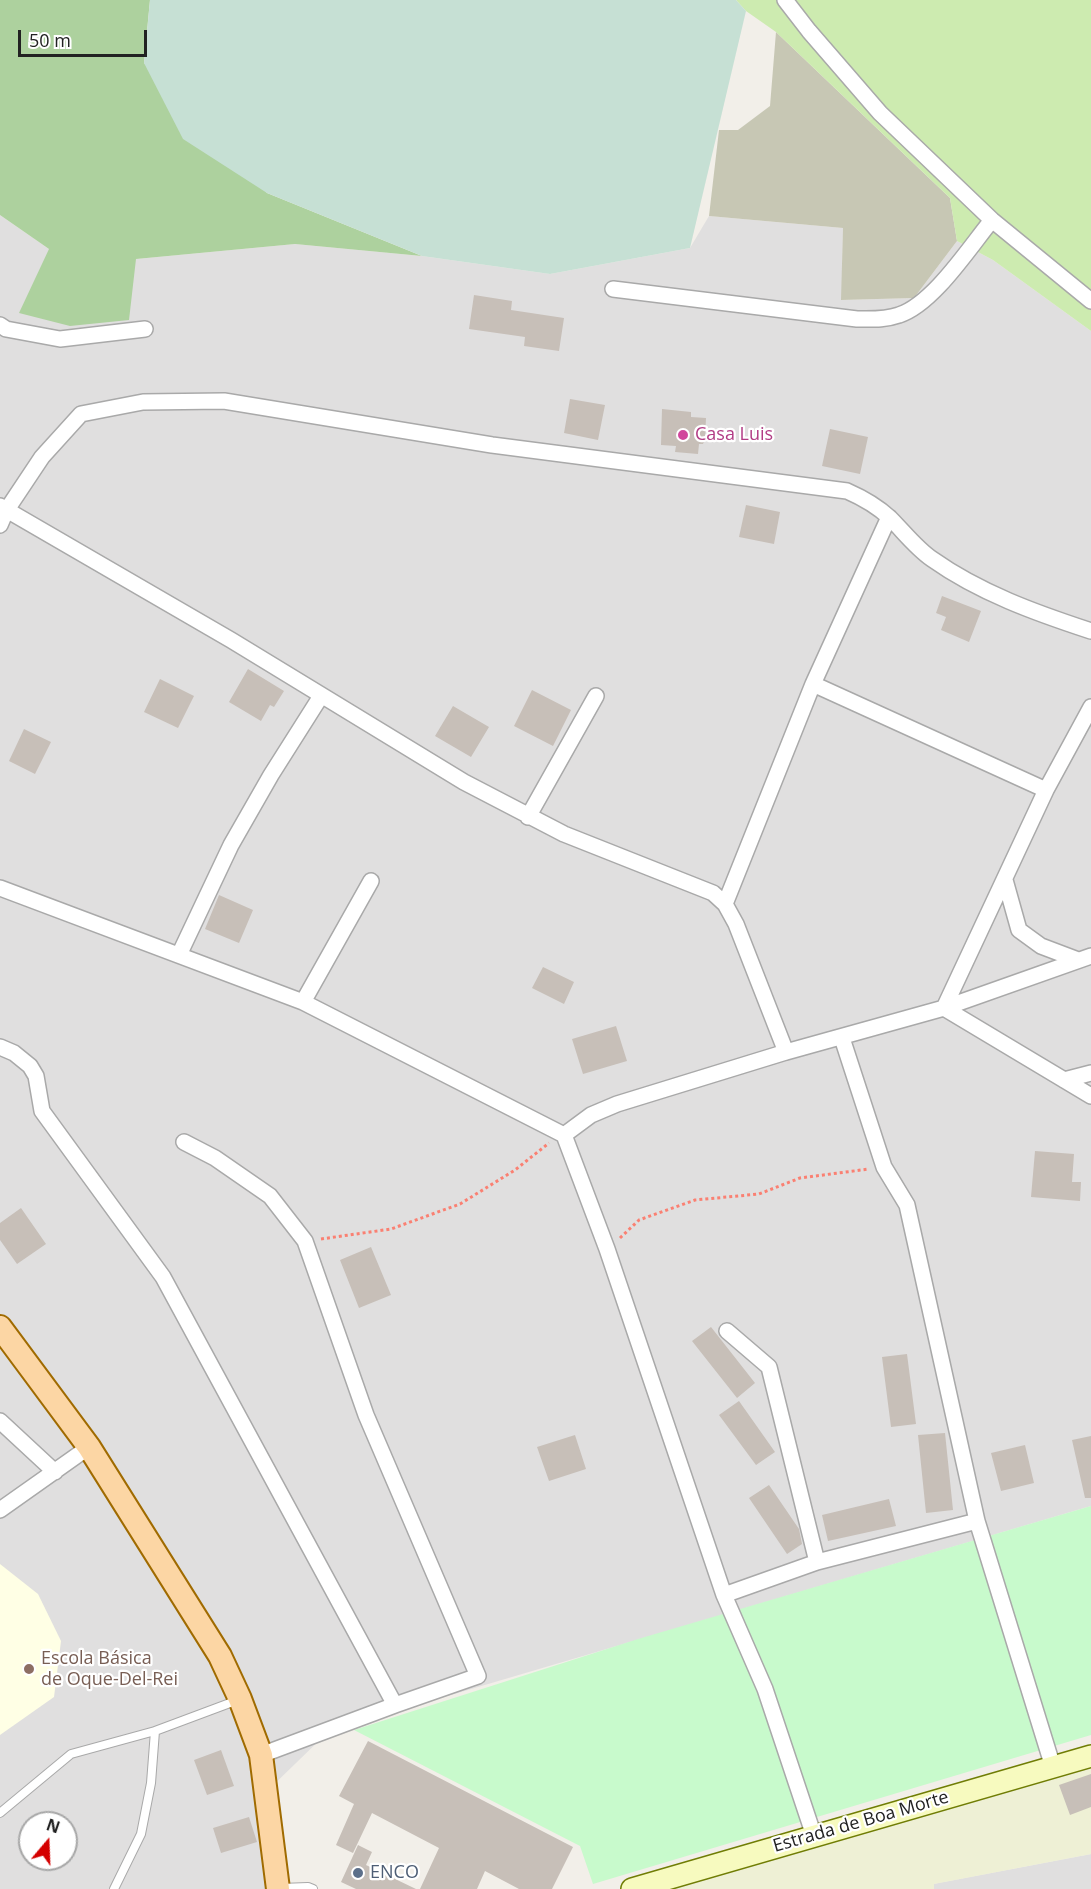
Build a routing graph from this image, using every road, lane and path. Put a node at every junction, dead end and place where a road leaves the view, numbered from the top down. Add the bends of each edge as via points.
1 (785, 0) edge
2 (992, 220) junction
3 (613, 289) dead end
4 (1091, 301) edge
5 (0, 325) edge
6 (145, 329) dead end
7 (3, 508) edge
8 (889, 517) junction
9 (0, 525) edge
10 (1091, 631) edge
11 (813, 684) junction
12 (321, 696) junction
13 (596, 696) dead end
14 (1091, 707) edge
15 (1046, 790) junction
16 (528, 817) junction
17 (371, 880) dead end
18 (1005, 880) junction
19 (0, 888) edge
20 (725, 904) junction
21 (179, 955) junction
22 (1084, 958) edge
23 (303, 1002) junction
24 (944, 1008) junction
25 (842, 1038) junction
26 (0, 1047) edge
27 (786, 1052) junction
28 (1091, 1073) edge
29 (1064, 1080) junction
30 (1091, 1096) edge
31 (564, 1135) junction
32 (184, 1142) dead end
33 (884, 1167) junction
34 (305, 1241) junction
35 (607, 1249) junction
36 (0, 1327) edge
37 (727, 1331) dead end
38 (0, 1421) edge
39 (89, 1447) junction
40 (56, 1472) junction
41 (0, 1510) edge
42 (977, 1521) junction
43 (817, 1562) junction
44 (724, 1595) junction
45 (240, 1699) junction
46 (395, 1705) junction
47 (155, 1731) junction
48 (261, 1755) junction
49 (1091, 1756) edge
50 (1053, 1767) junction
51 (0, 1813) edge
52 (814, 1836) junction
53 (278, 1888) edge
54 (114, 1889) edge
55 (313, 1889) edge
56 (632, 1889) edge

1 - 2 street via 880,113
2 - 3 street via 922,302 900,315 879,320
2 - 4 street
5 - 6 street via 60,339
7 - 8 street via 81,414 143,402 224,401 492,445 847,491
7 - 9 street
7 - 12 street via 231,639
8 - 10 street via 914,544 948,570 1021,607
8 - 11 street
11 - 15 street
11 - 20 street
12 - 16 street
12 - 21 street via 231,845
13 - 16 street
14 - 15 street
15 - 18 street
16 - 20 street via 714,893
17 - 23 street
18 - 22 street via 1019,930 1041,946
18 - 24 street
19 - 21 street
20 - 27 street
21 - 23 street
22 - 24 street
23 - 31 street
24 - 25 street
24 - 29 street
25 - 27 street
25 - 33 street
26 - 46 street via 30,1066 36,1076 42,1111 163,1278
27 - 31 street via 617,1104 591,1115
28 - 29 street
29 - 30 street
31 - 34 path via 460,1203 391,1229
31 - 35 street
32 - 34 street via 270,1196
33 - 35 path via 800,1178 759,1194 695,1200 639,1220
33 - 42 street via 907,1205
34 - 46 street via 366,1414 477,1676
35 - 44 street
36 - 39 main road
37 - 43 street via 769,1367
38 - 40 street
39 - 40 street
39 - 45 main road via 220,1656
40 - 41 street
42 - 43 street
42 - 50 street
43 - 44 street
44 - 52 street via 765,1689
45 - 47 lane
45 - 48 main road
46 - 48 street
47 - 51 lane via 71,1754
47 - 54 lane via 151,1783 141,1834
48 - 53 main road
49 - 50 main road, Estrada de Boa Morte
50 - 52 main road, Estrada de Boa Morte
52 - 56 main road, Estrada de Boa Morte
53 - 55 lane

